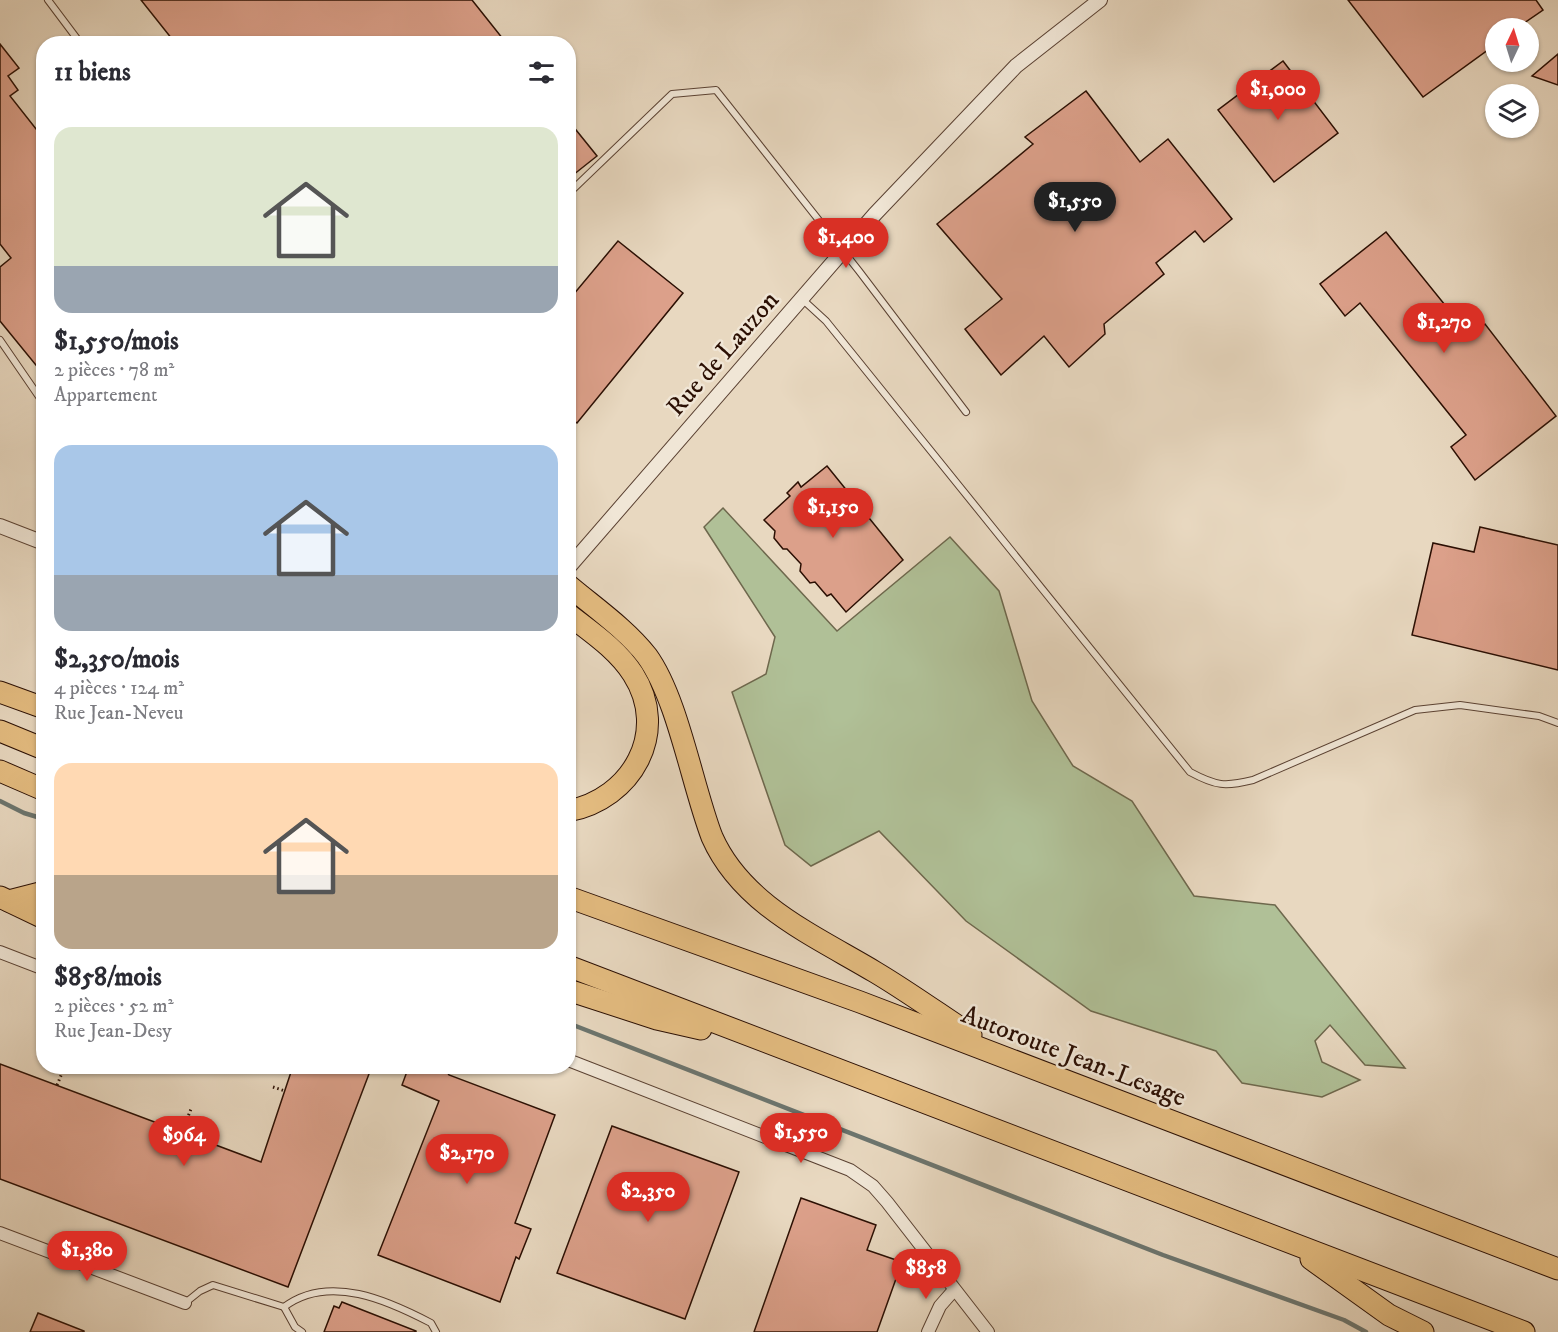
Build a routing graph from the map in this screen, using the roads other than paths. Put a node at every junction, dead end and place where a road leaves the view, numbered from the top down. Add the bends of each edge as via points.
1 (48, 0) edge
2 (1100, 0) edge
3 (75, 36) edge
4 (576, 186) edge
5 (842, 250) junction
6 (801, 298) junction
7 (0, 340) edge
8 (36, 392) edge
9 (966, 412) dead end
10 (0, 526) edge
11 (36, 540) edge
12 (576, 559) edge
13 (576, 592) edge
14 (576, 621) edge
15 (0, 692) edge
16 (36, 705) edge
17 (1558, 723) edge
18 (0, 731) edge
19 (36, 746) edge
20 (0, 771) edge
21 (36, 787) edge
22 (576, 809) edge
23 (36, 893) edge
24 (5, 899) edge
25 (576, 900) edge
26 (36, 914) edge
27 (0, 952) edge
28 (36, 966) edge
29 (576, 969) edge
30 (576, 993) edge
31 (774, 1045) junction
32 (1004, 1056) junction
33 (576, 1063) edge
34 (0, 1233) edge
35 (1286, 1241) junction
36 (1556, 1268) edge
37 (954, 1290) junction
38 (185, 1303) joint
39 (284, 1307) junction
40 (302, 1332) edge
41 (436, 1332) edge
42 (928, 1332) edge
43 (988, 1332) edge
44 (1423, 1332) edge
45 (1524, 1332) edge

1 - 3 lane
2 - 5 street, Rue de Lauzon via 1016,66
4 - 5 lane via 672,94 716,90
5 - 6 street, Rue de Lauzon
5 - 9 lane
6 - 12 street, Rue de Lauzon
6 - 17 lane via 826,321 1190,772 1228,786 1253,780 1415,710 1460,705 1539,716
7 - 8 lane
10 - 11 street
13 - 32 highway via 633,641 652,665 669,701 712,837 721,857 740,881 773,910
14 - 22 highway via 616,654 634,675 644,698 647,726 641,753 621,786 597,803
15 - 16 highway
18 - 19 highway
20 - 21 highway
23 - 24 highway
24 - 26 highway
25 - 32 highway, Autoroute Jean-Lesage
27 - 28 street
29 - 31 highway
30 - 31 highway via 657,1019
31 - 35 highway
32 - 36 highway, Autoroute Jean-Lesage
33 - 37 street via 850,1170 887,1202
34 - 38 street
35 - 44 highway via 1389,1315
35 - 45 highway
37 - 42 street via 940,1305
37 - 43 street
38 - 39 lane via 213,1285
39 - 40 lane
39 - 41 lane via 326,1292 356,1294 374,1297 415,1315 431,1323

